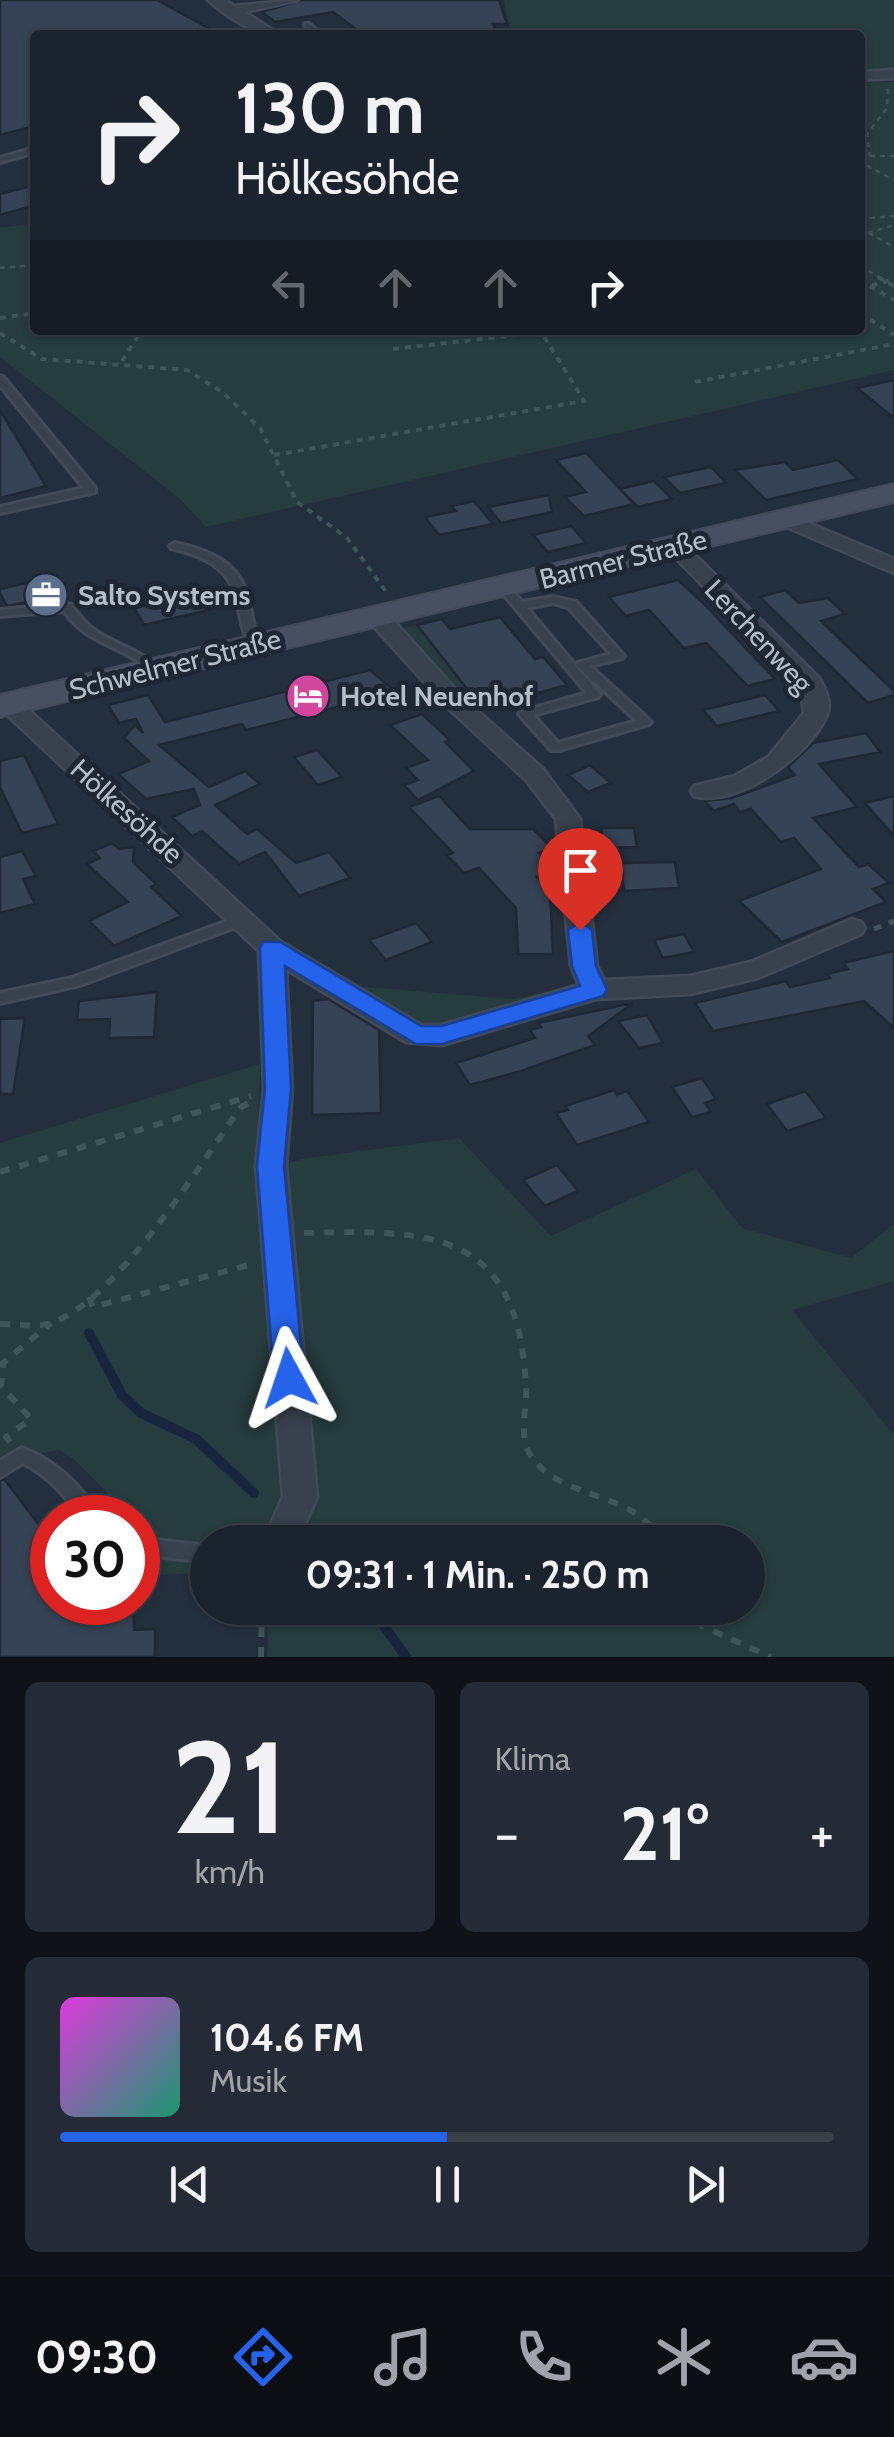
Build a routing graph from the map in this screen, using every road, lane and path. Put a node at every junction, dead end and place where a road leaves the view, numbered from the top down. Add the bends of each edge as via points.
1 (214, 0) edge
2 (292, 0) edge
3 (228, 11) junction
4 (307, 25) dead end
5 (263, 30) edge
6 (312, 30) edge
7 (894, 74) edge
8 (868, 76) edge
9 (886, 114) junction
10 (894, 114) edge
11 (30, 151) edge
12 (870, 156) junction
13 (894, 156) edge
14 (0, 160) edge
15 (865, 160) edge
16 (865, 165) edge
17 (894, 180) edge
18 (894, 216) edge
19 (865, 219) edge
20 (894, 226) edge
21 (865, 231) edge
22 (868, 233) junction
23 (894, 247) edge
24 (30, 265) edge
25 (0, 268) edge
26 (865, 269) edge
27 (894, 279) edge
28 (886, 281) junction
29 (870, 286) junction
30 (894, 286) edge
31 (865, 288) edge
32 (894, 300) edge
33 (30, 314) edge
34 (865, 315) edge
35 (0, 318) edge
36 (0, 332) edge
37 (139, 335) edge
38 (508, 335) edge
39 (543, 335) edge
40 (894, 335) edge
41 (894, 344) edge
42 (393, 349) dead end
43 (122, 362) junction
44 (0, 379) edge
45 (696, 382) dead end
46 (274, 455) junction
47 (894, 494) edge
48 (0, 510) edge
49 (787, 520) junction
50 (674, 545) junction
51 (175, 546) dead end
52 (894, 567) edge
53 (512, 597) junction
54 (0, 613) edge
55 (376, 616) junction
56 (254, 645) junction
57 (576, 666) junction
58 (154, 669) junction
59 (4, 705) edge
60 (703, 791) dead end
61 (245, 919) junction
62 (852, 928) dead end
63 (272, 948) junction
64 (595, 990) junction
65 (0, 998) edge
66 (278, 1089) junction
67 (0, 1172) edge
68 (277, 1246) junction
69 (89, 1297) junction
70 (51, 1323) junction
71 (0, 1324) edge
72 (22, 1455) junction
73 (0, 1470) edge
74 (75, 1495) edge
75 (288, 1525) edge
76 (651, 1525) edge
77 (160, 1549) edge
78 (190, 1552) edge
79 (262, 1625) edge
80 (701, 1625) edge
81 (261, 1657) edge
82 (772, 1657) edge

1 - 3 street
2 - 3 street
3 - 5 street
4 - 6 lane
7 - 8 street
8 - 9 path via 892,96
9 - 10 path
9 - 12 path via 867,134
11 - 14 lane
12 - 13 path
12 - 15 path
16 - 17 path
18 - 19 path
20 - 22 path
21 - 22 path
22 - 23 path
24 - 25 path
26 - 28 path
27 - 28 path
28 - 29 path
28 - 30 path
29 - 31 path
29 - 32 path
33 - 35 path
34 - 40 path
36 - 43 path via 42,360
37 - 43 path
38 - 42 path
39 - 46 path via 584,401
41 - 45 path
43 - 46 path via 188,370 260,428
44 - 48 lane via 91,490
46 - 55 path via 297,502 347,538
47 - 49 main road, Barmer Straße
49 - 50 main road, Barmer Straße
49 - 52 street
50 - 53 main road, Barmer Straße
50 - 60 street, Lerchenweg via 811,684 817,701 810,726 764,772
51 - 56 lane via 199,550 236,578
53 - 55 main road, Barmer Straße
53 - 57 lane
53 - 57 lane via 572,604 618,656
54 - 58 lane via 67,606 94,637 143,657
55 - 56 main road, Schwelmer Straße
55 - 64 street via 558,800 568,819 584,966
56 - 58 main road, Schwelmer Straße
57 - 57 lane via 594,695 525,714 555,746 645,722
58 - 59 main road, Schwelmer Straße
59 - 61 street, Hölkesöhde
61 - 63 street, Hölkesöhde
61 - 65 lane via 74,982
62 - 64 street, Hölkesöhde via 758,970 690,984
63 - 64 street, Hölkesöhde via 416,1035 442,1035
63 - 66 street
66 - 67 path
66 - 68 street via 271,1166
66 - 69 path via 241,1107 159,1220
68 - 69 path via 94,1307
68 - 75 street via 300,1496
68 - 76 path via 365,1231 428,1240 492,1270 508,1298 519,1345 532,1457
69 - 70 path
70 - 71 path
70 - 72 path via 4,1362 1,1386 32,1420 6,1437
72 - 73 lane
72 - 74 lane via 60,1474
77 - 78 lane
79 - 81 path
80 - 82 path

